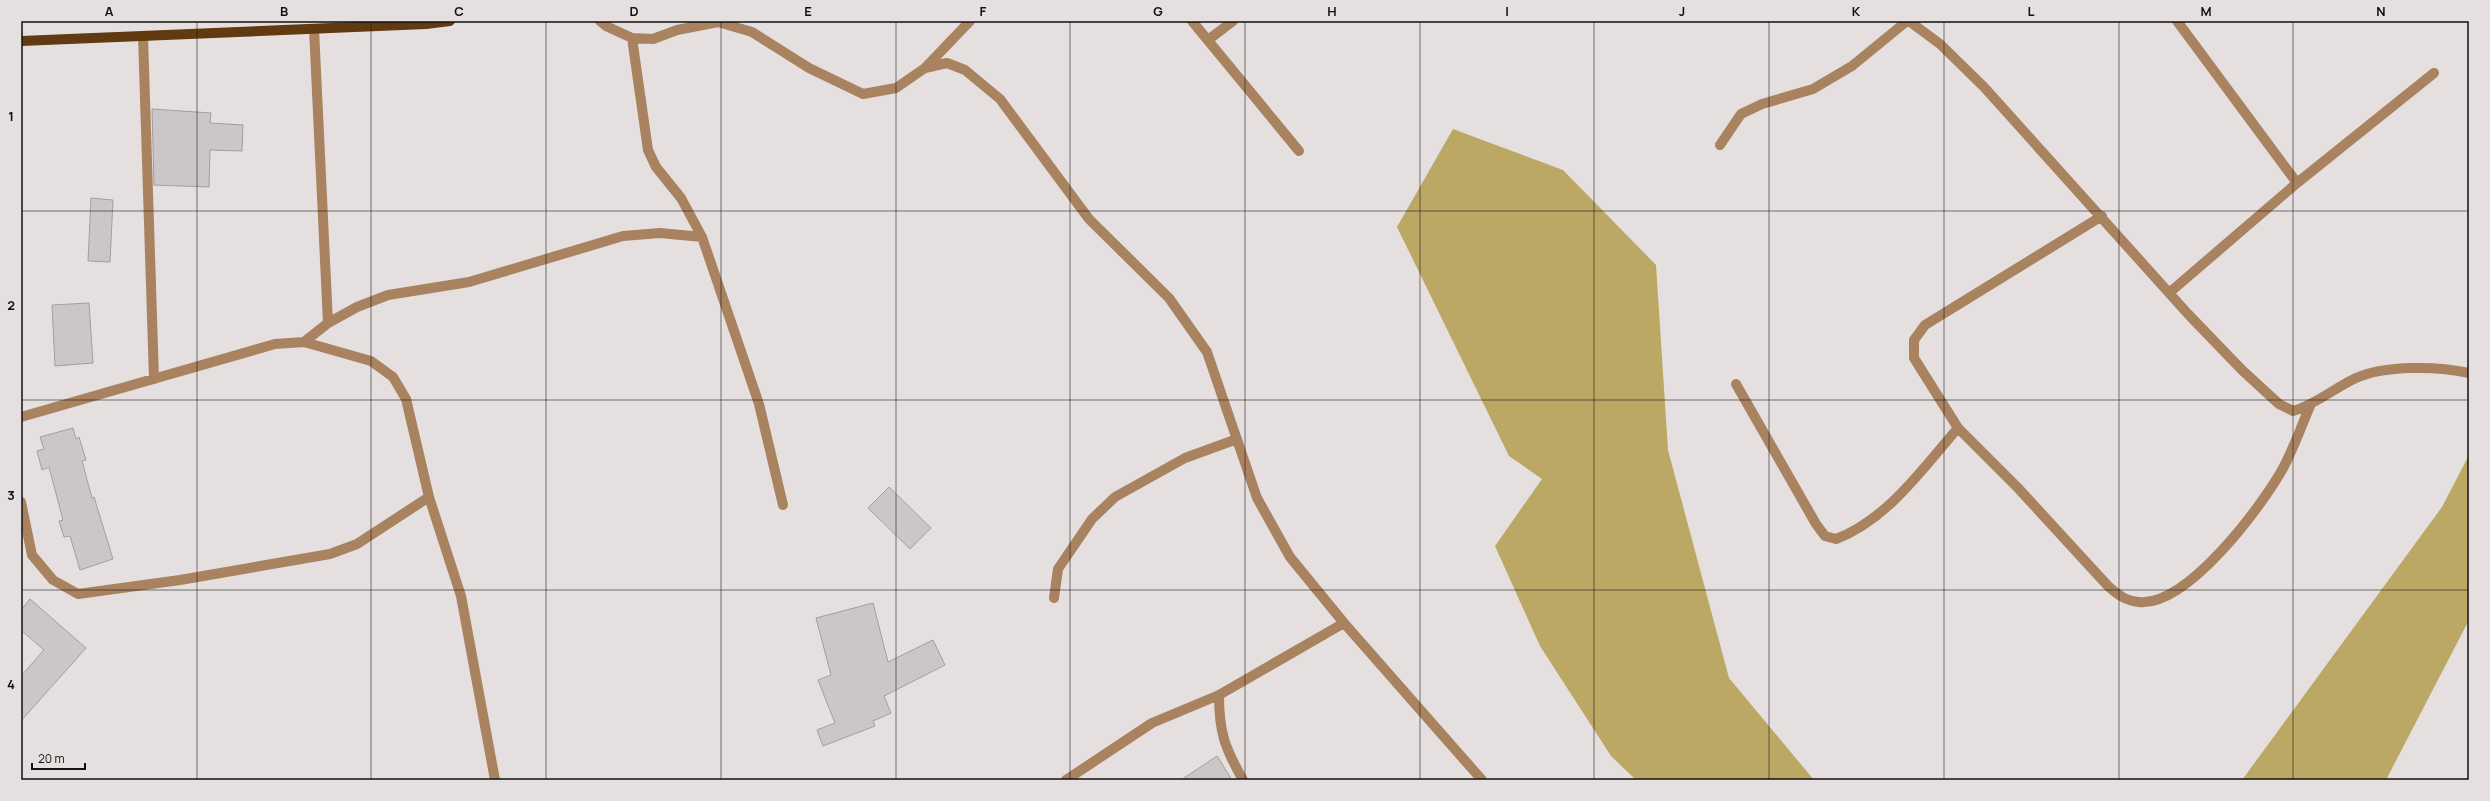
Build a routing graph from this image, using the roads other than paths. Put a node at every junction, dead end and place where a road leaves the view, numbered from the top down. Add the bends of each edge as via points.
1 (450, 21) edge
2 (600, 21) edge
3 (970, 21) edge
4 (1192, 21) edge
5 (1234, 21) edge
6 (1908, 21) edge
7 (2178, 21) edge
8 (425, 23) edge
9 (314, 29) junction
10 (144, 36) junction
11 (632, 38) junction
12 (1208, 40) junction
13 (21, 41) edge
14 (925, 68) junction
15 (2434, 74) dead end
16 (1720, 145) dead end
17 (1299, 151) dead end
18 (2297, 182) junction
19 (2102, 216) junction
20 (702, 237) junction
21 (2169, 293) junction
22 (328, 323) junction
23 (304, 342) junction
24 (2469, 373) edge
25 (154, 379) junction
26 (1736, 384) dead end
27 (2310, 406) junction
28 (21, 417) edge
29 (1958, 428) junction
30 (1237, 440) junction
31 (429, 497) junction
32 (21, 502) edge
33 (783, 506) dead end
34 (1054, 598) dead end
35 (1344, 623) junction
36 (1219, 696) junction
37 (494, 780) edge
38 (1066, 780) edge
39 (1243, 780) edge
40 (1482, 780) edge

1 - 8 main road
2 - 11 street
3 - 14 street
4 - 12 street
5 - 12 street
6 - 16 street via 1852,66 1813,89 1762,104 1741,114 1729,127
6 - 19 street via 1940,44 1984,87
7 - 18 street
8 - 9 main road
9 - 10 main road
9 - 22 street
10 - 13 main road
10 - 25 street
11 - 14 street via 653,38 677,30 718,22 752,32 809,68 863,94 896,88
11 - 20 street via 648,150 656,167 681,198
12 - 17 street
14 - 30 street via 947,63 965,70 1000,99 1089,219 1169,298 1207,352
15 - 18 street
18 - 21 street
19 - 21 street
19 - 29 street via 1925,325 1914,340 1914,358
20 - 22 street via 660,233 622,236 469,282 388,295 357,307
20 - 33 street via 759,404
21 - 27 street via 2242,370 2279,404 2293,411
22 - 23 street
23 - 25 street via 275,344
23 - 31 street via 371,361 392,377 406,399
24 - 27 street via 2426,368 2388,371 2357,378
25 - 28 street
26 - 29 street via 1816,524 1825,536 1836,539 1867,523 1905,489
27 - 29 street via 2283,469 2264,500 2238,534 2209,566 2159,598 2141,603 2122,598 2108,586 2018,488
30 - 34 street via 1185,458 1115,497 1092,519 1058,569
30 - 35 street via 1257,498 1290,557
31 - 32 street via 357,544 330,554 188,579 78,594 53,580 32,555
31 - 37 street via 461,596
35 - 36 street
35 - 40 street
36 - 38 street via 1152,723
36 - 39 street via 1219,720 1226,749

